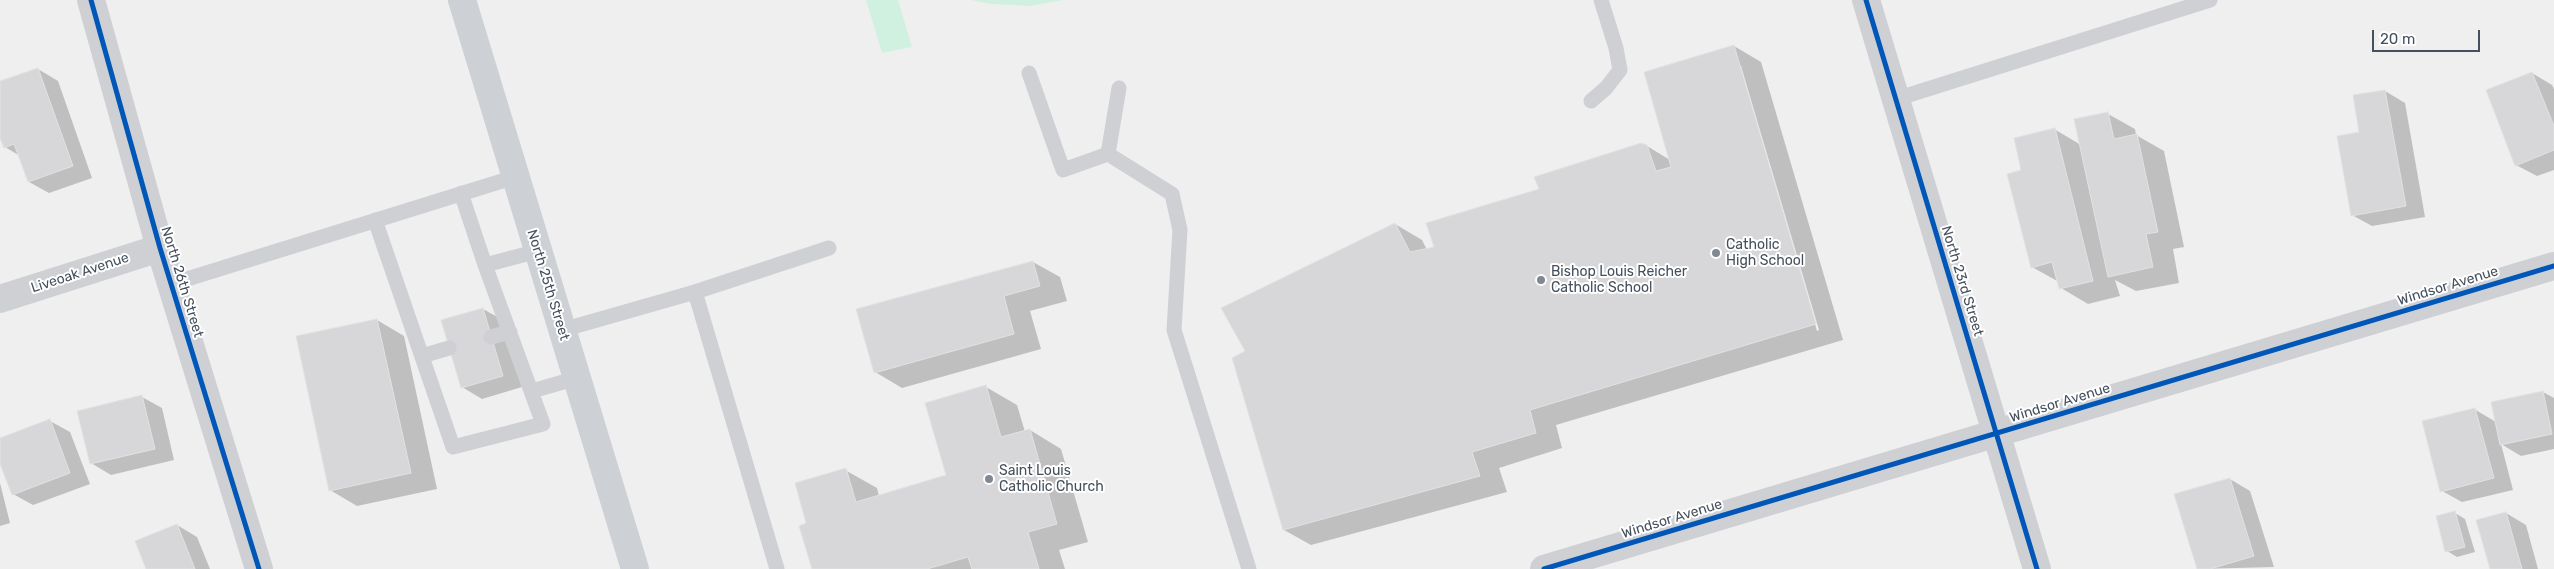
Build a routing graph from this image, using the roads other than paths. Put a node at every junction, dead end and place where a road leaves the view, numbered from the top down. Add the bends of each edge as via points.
1 (90, 0) edge
2 (462, 0) edge
3 (1601, 0) edge
4 (1866, 0) edge
5 (2210, 0) edge
6 (1029, 72) dead end
7 (1119, 88) dead end
8 (1896, 99) junction
9 (1591, 101) dead end
10 (1108, 154) junction
11 (515, 177) junction
12 (461, 193) junction
13 (375, 220) junction
14 (160, 248) junction
15 (828, 248) dead end
16 (538, 251) junction
17 (485, 265) junction
18 (2554, 266) edge
19 (171, 284) junction
20 (695, 292) junction
21 (0, 299) edge
22 (562, 330) junction
23 (510, 332) junction
24 (491, 337) dead end
25 (449, 348) dead end
26 (422, 356) junction
27 (576, 378) junction
28 (532, 391) junction
29 (1996, 434) junction
30 (259, 569) edge
31 (634, 569) edge
32 (777, 569) edge
33 (1249, 569) edge
34 (1544, 569) edge
35 (2037, 569) edge

1 - 14 street, North 26th Street
2 - 11 main road, North 25th Street
3 - 9 lane via 1620,70
4 - 8 street, North 23rd Street
5 - 8 lane
6 - 10 lane via 1063,170
7 - 10 lane
8 - 29 street, North 23rd Street
10 - 33 lane via 1172,194 1180,230 1174,330
11 - 12 lane
11 - 16 main road, North 25th Street
12 - 13 lane
12 - 17 lane
13 - 19 lane
13 - 26 lane
14 - 19 street, North 26th Street
14 - 21 street, Liveoak Avenue
15 - 20 lane
16 - 17 lane
16 - 22 main road, North 25th Street
17 - 23 lane
18 - 29 street, Windsor Avenue
19 - 30 street, North 26th Street
20 - 22 lane
20 - 32 lane
22 - 27 main road, North 25th Street
23 - 24 lane
23 - 28 lane
25 - 26 lane
26 - 28 lane via 453,447 543,424
27 - 28 lane
27 - 31 main road, North 25th Street
29 - 34 street, Windsor Avenue
29 - 35 street, North 23rd Street

